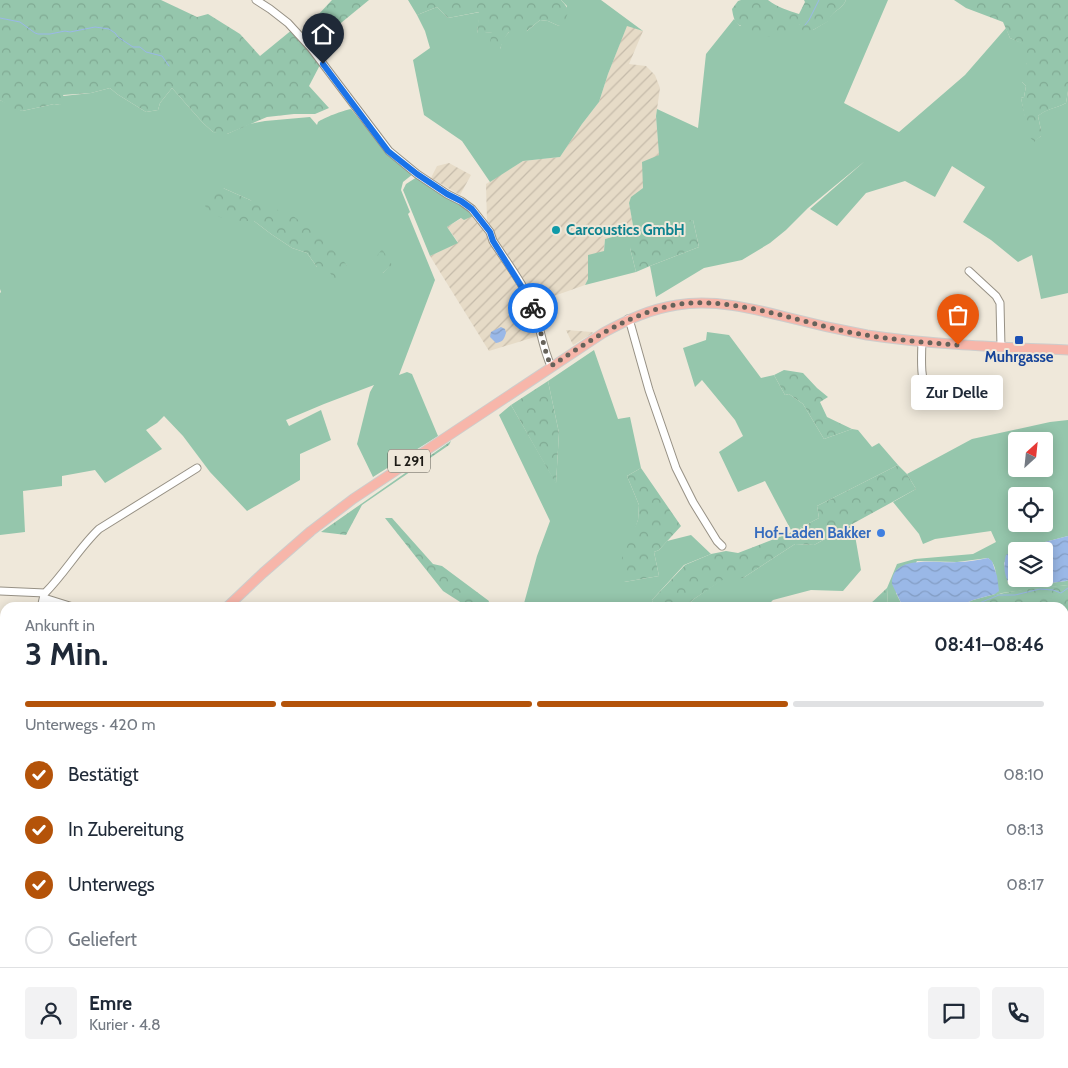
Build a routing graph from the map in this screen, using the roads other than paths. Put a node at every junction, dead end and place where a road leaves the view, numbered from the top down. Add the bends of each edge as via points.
1 (256, 0) edge
2 (968, 271) dead end
3 (628, 320) junction
4 (922, 342) junction
5 (1001, 347) junction
6 (1068, 350) edge
7 (551, 366) junction
8 (927, 399) dead end
9 (197, 468) dead end
10 (722, 546) dead end
11 (0, 591) edge
12 (44, 595) junction
13 (42, 602) edge
14 (61, 602) edge
15 (232, 602) edge

1 - 7 street via 288,23 311,48 388,151 472,209 490,232 531,302
2 - 5 street via 1000,303
3 - 4 main road, L 291 via 679,304 720,304 752,308 847,331
3 - 7 main road, L 291
3 - 10 street via 676,468
4 - 5 main road, L 291
4 - 8 street via 921,368
5 - 6 main road, L 291
7 - 15 main road, L 291 via 354,499 311,531
9 - 12 street via 99,529
11 - 12 street
12 - 13 street
12 - 14 street

